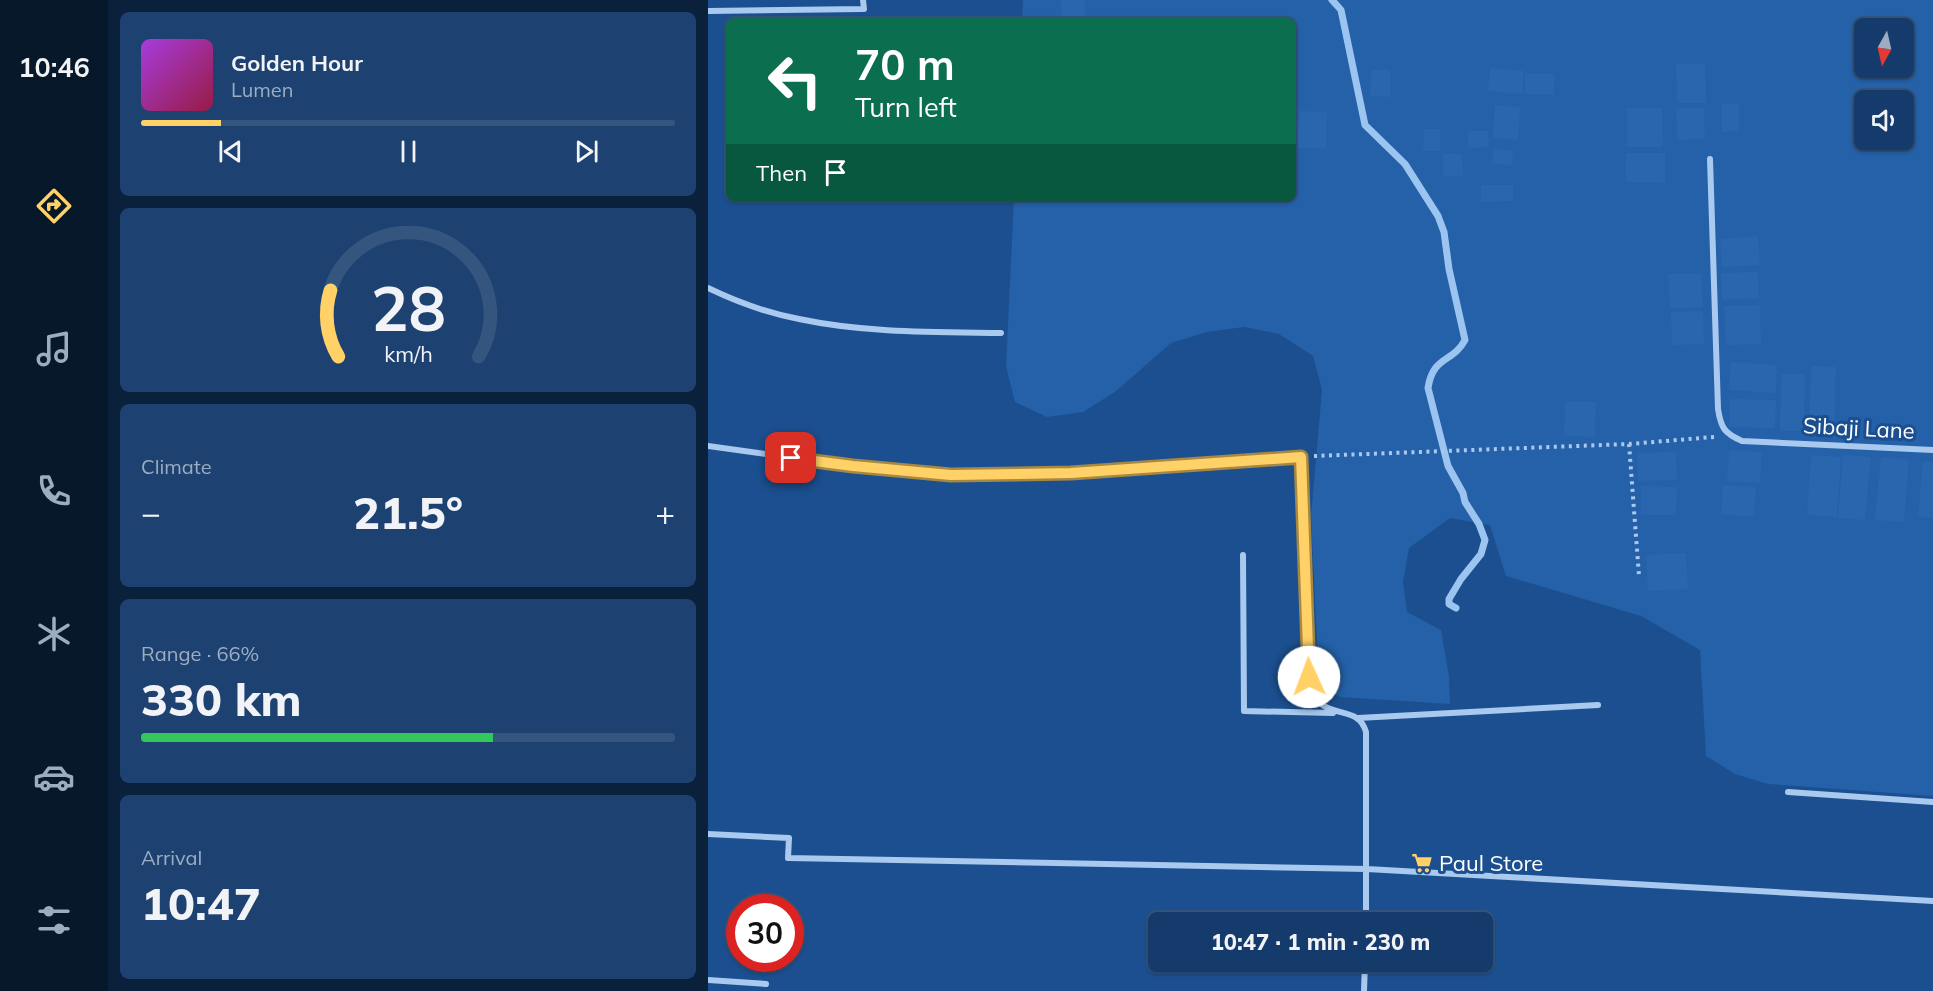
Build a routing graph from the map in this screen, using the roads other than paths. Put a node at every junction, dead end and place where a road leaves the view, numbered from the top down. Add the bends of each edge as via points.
1 (863, 0) edge
2 (708, 11) edge
3 (1710, 159) dead end
4 (708, 288) edge
5 (1000, 333) dead end
6 (708, 446) edge
7 (1933, 450) edge
8 (1243, 555) dead end
9 (1598, 705) dead end
10 (1346, 713) junction
11 (1358, 718) junction
12 (1788, 792) dead end
13 (1933, 802) edge
14 (708, 834) edge
15 (1367, 869) junction
16 (1933, 901) edge
17 (1366, 912) edge
18 (1365, 972) edge
19 (708, 980) edge
20 (766, 984) dead end
21 (1364, 991) edge

1 - 2 street via 864,9
3 - 7 street, Sibaji Lane via 1720,424 1729,435 1742,441
4 - 5 street via 756,308 817,322 909,332
6 - 10 street via 951,475 1071,473 1301,457 1310,683 1319,703
8 - 10 street via 1244,711
9 - 11 street
10 - 11 street
11 - 15 street via 1366,733
12 - 13 street
14 - 15 street via 789,838 788,858
15 - 16 street
15 - 17 street
18 - 21 street
19 - 20 street

